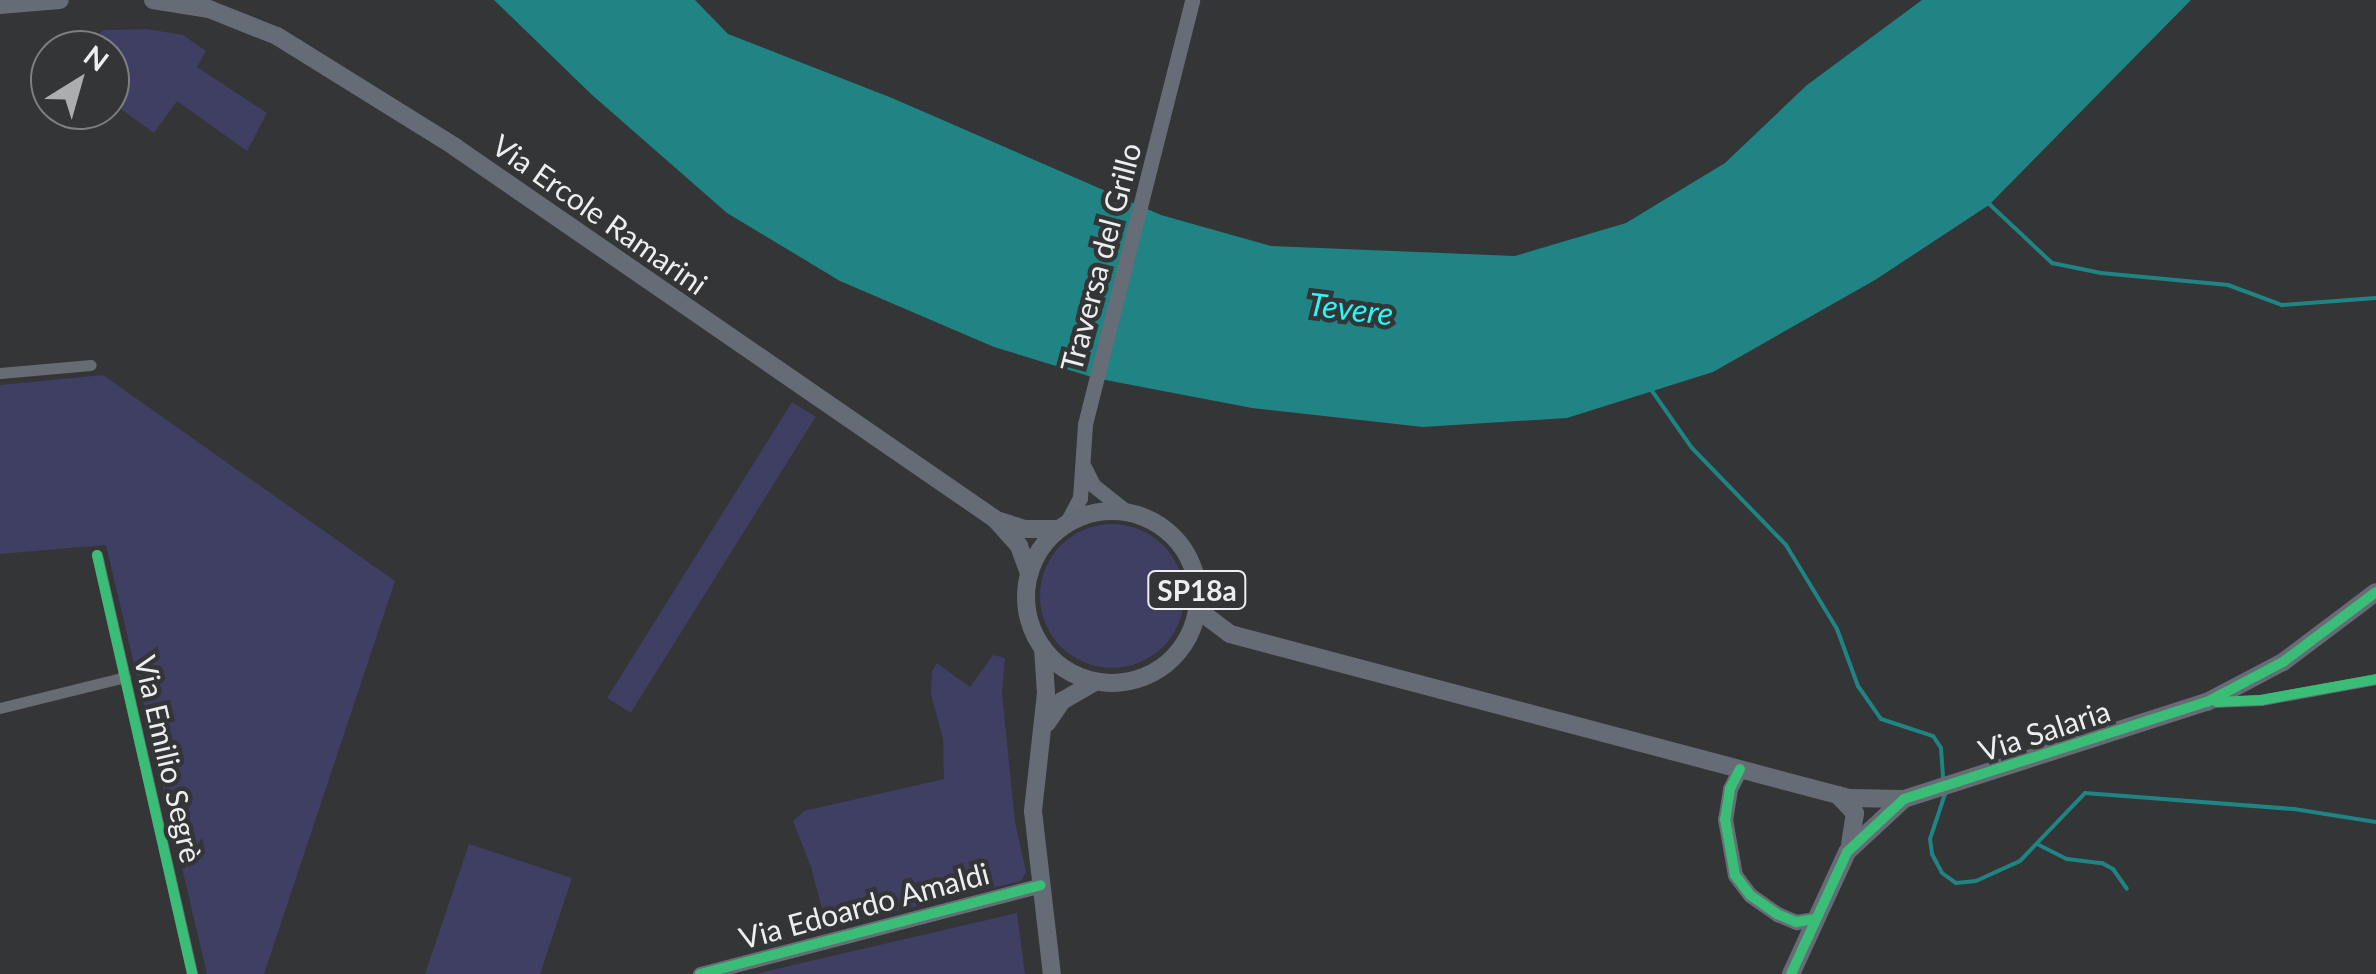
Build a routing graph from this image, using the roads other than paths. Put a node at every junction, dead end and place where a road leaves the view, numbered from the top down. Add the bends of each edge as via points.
1 (60, 0) edge
2 (153, 0) edge
3 (1192, 0) edge
4 (0, 5) edge
5 (91, 364) dead end
6 (0, 373) edge
7 (1082, 464) junction
8 (1127, 512) junction
9 (995, 519) junction
10 (1062, 527) junction
11 (98, 556) dead end
12 (1029, 574) junction
13 (2376, 592) edge
14 (1197, 609) junction
15 (1043, 648) junction
16 (125, 677) junction
17 (2376, 680) edge
18 (1096, 681) junction
19 (2207, 702) junction
20 (0, 708) edge
21 (1041, 737) junction
22 (1740, 770) junction
23 (1837, 794) junction
24 (1909, 798) junction
25 (1847, 852) junction
26 (1041, 885) junction
27 (1814, 919) junction
28 (192, 974) edge
29 (700, 974) edge
30 (1052, 974) edge
31 (1790, 974) edge

1 - 4 main road
2 - 9 main road, Via Ercole Ramarini via 231,16 324,62
3 - 7 main road, Traversa del Grillo via 1089,406
5 - 6 street
7 - 8 main road via 1093,484
7 - 10 main road, Traversa del Grillo via 1080,498
8 - 10 main road via 1100,511
8 - 14 main road, SP18a via 1173,536 1193,570
9 - 10 main road, Via Ercole Ramarini via 1024,529
9 - 12 main road, Via Ercole Ramarini via 1019,546
10 - 12 main road, Traversa del Grillo via 1041,548
11 - 16 street, Via Emilio Segrè
12 - 15 main road via 1026,603
13 - 19 main road, Via Salaria via 2283,662
14 - 18 main road, SP18a via 1178,653 1159,669 1137,679
14 - 22 main road via 1230,634
15 - 18 main road via 1071,672
15 - 21 main road
16 - 20 street
16 - 28 street, Via Emilio Segrè
17 - 19 street
18 - 21 main road via 1062,700
19 - 24 main road, Via Salaria
21 - 26 main road via 1033,811
22 - 23 main road
22 - 27 main road via 1725,819 1735,875 1777,914 1796,922
23 - 24 main road
23 - 25 main road via 1855,813
24 - 25 main road, Via Salaria
25 - 27 main road, Via Salaria
26 - 29 main road, Via Edoardo Amaldi
26 - 30 main road
27 - 31 main road, Via Salaria

